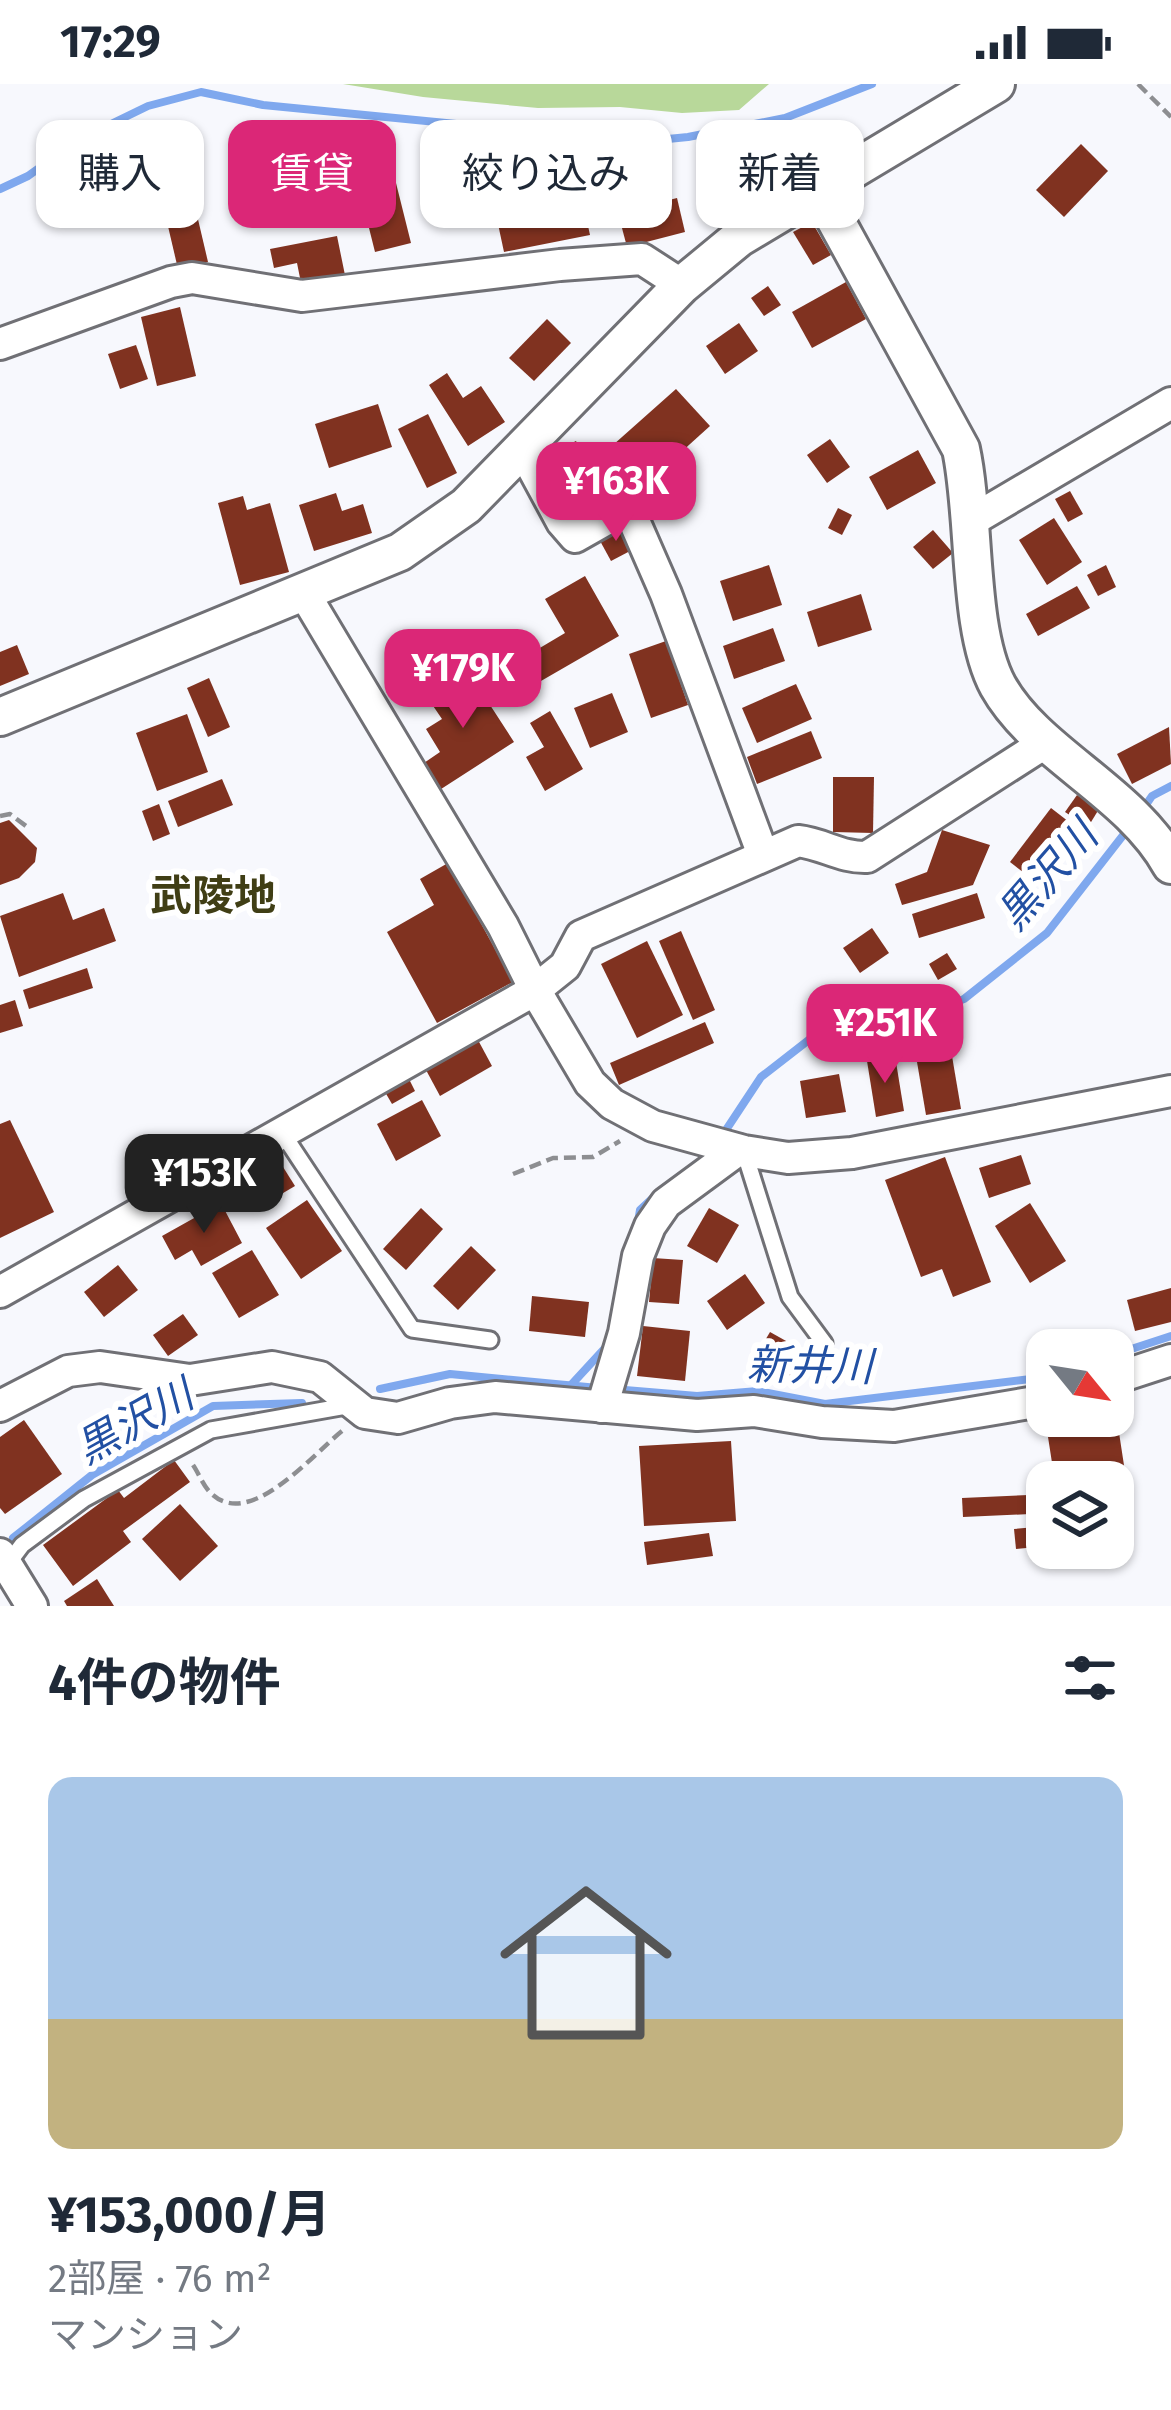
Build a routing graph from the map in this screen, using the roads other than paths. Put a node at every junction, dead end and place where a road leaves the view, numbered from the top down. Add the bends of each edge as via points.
1 (996, 84) edge
2 (864, 161) edge
3 (755, 228) edge
4 (840, 228) edge
5 (682, 285) junction
6 (0, 344) edge
7 (1171, 403) edge
8 (523, 448) junction
9 (971, 521) junction
10 (304, 593) junction
11 (0, 717) edge
12 (1048, 741) junction
13 (764, 855) junction
14 (1171, 865) edge
15 (535, 990) junction
16 (1171, 1091) edge
17 (284, 1134) junction
18 (741, 1151) junction
19 (0, 1292) edge
20 (490, 1340) dead end
21 (824, 1343) dead end
22 (1171, 1360) edge
23 (1134, 1372) edge
24 (1026, 1404) edge
25 (0, 1406) edge
26 (602, 1407) junction
27 (360, 1409) junction
28 (4, 1560) edge
29 (32, 1606) edge

1 - 2 street
3 - 5 street
4 - 9 street via 961,449
5 - 6 street via 642,259 302,296 192,278
5 - 8 street
7 - 9 street
8 - 10 street via 436,531
8 - 13 street via 575,537 628,507
9 - 12 street via 983,652 1011,706
10 - 11 street
10 - 15 street
12 - 13 street via 867,857 843,858 798,841
12 - 14 street via 1137,819
13 - 15 street via 581,936 565,966
15 - 17 street
15 - 18 street via 590,1083 612,1104
16 - 18 street via 852,1154
17 - 19 street
17 - 20 lane via 412,1329
18 - 21 lane via 790,1297
18 - 26 street via 666,1203 650,1226
22 - 23 street
24 - 26 street via 894,1426
25 - 27 street via 68,1371 100,1367 190,1380 272,1367 320,1377
26 - 27 street via 495,1397 398,1418
27 - 28 lane via 211,1430 84,1498
28 - 29 street

